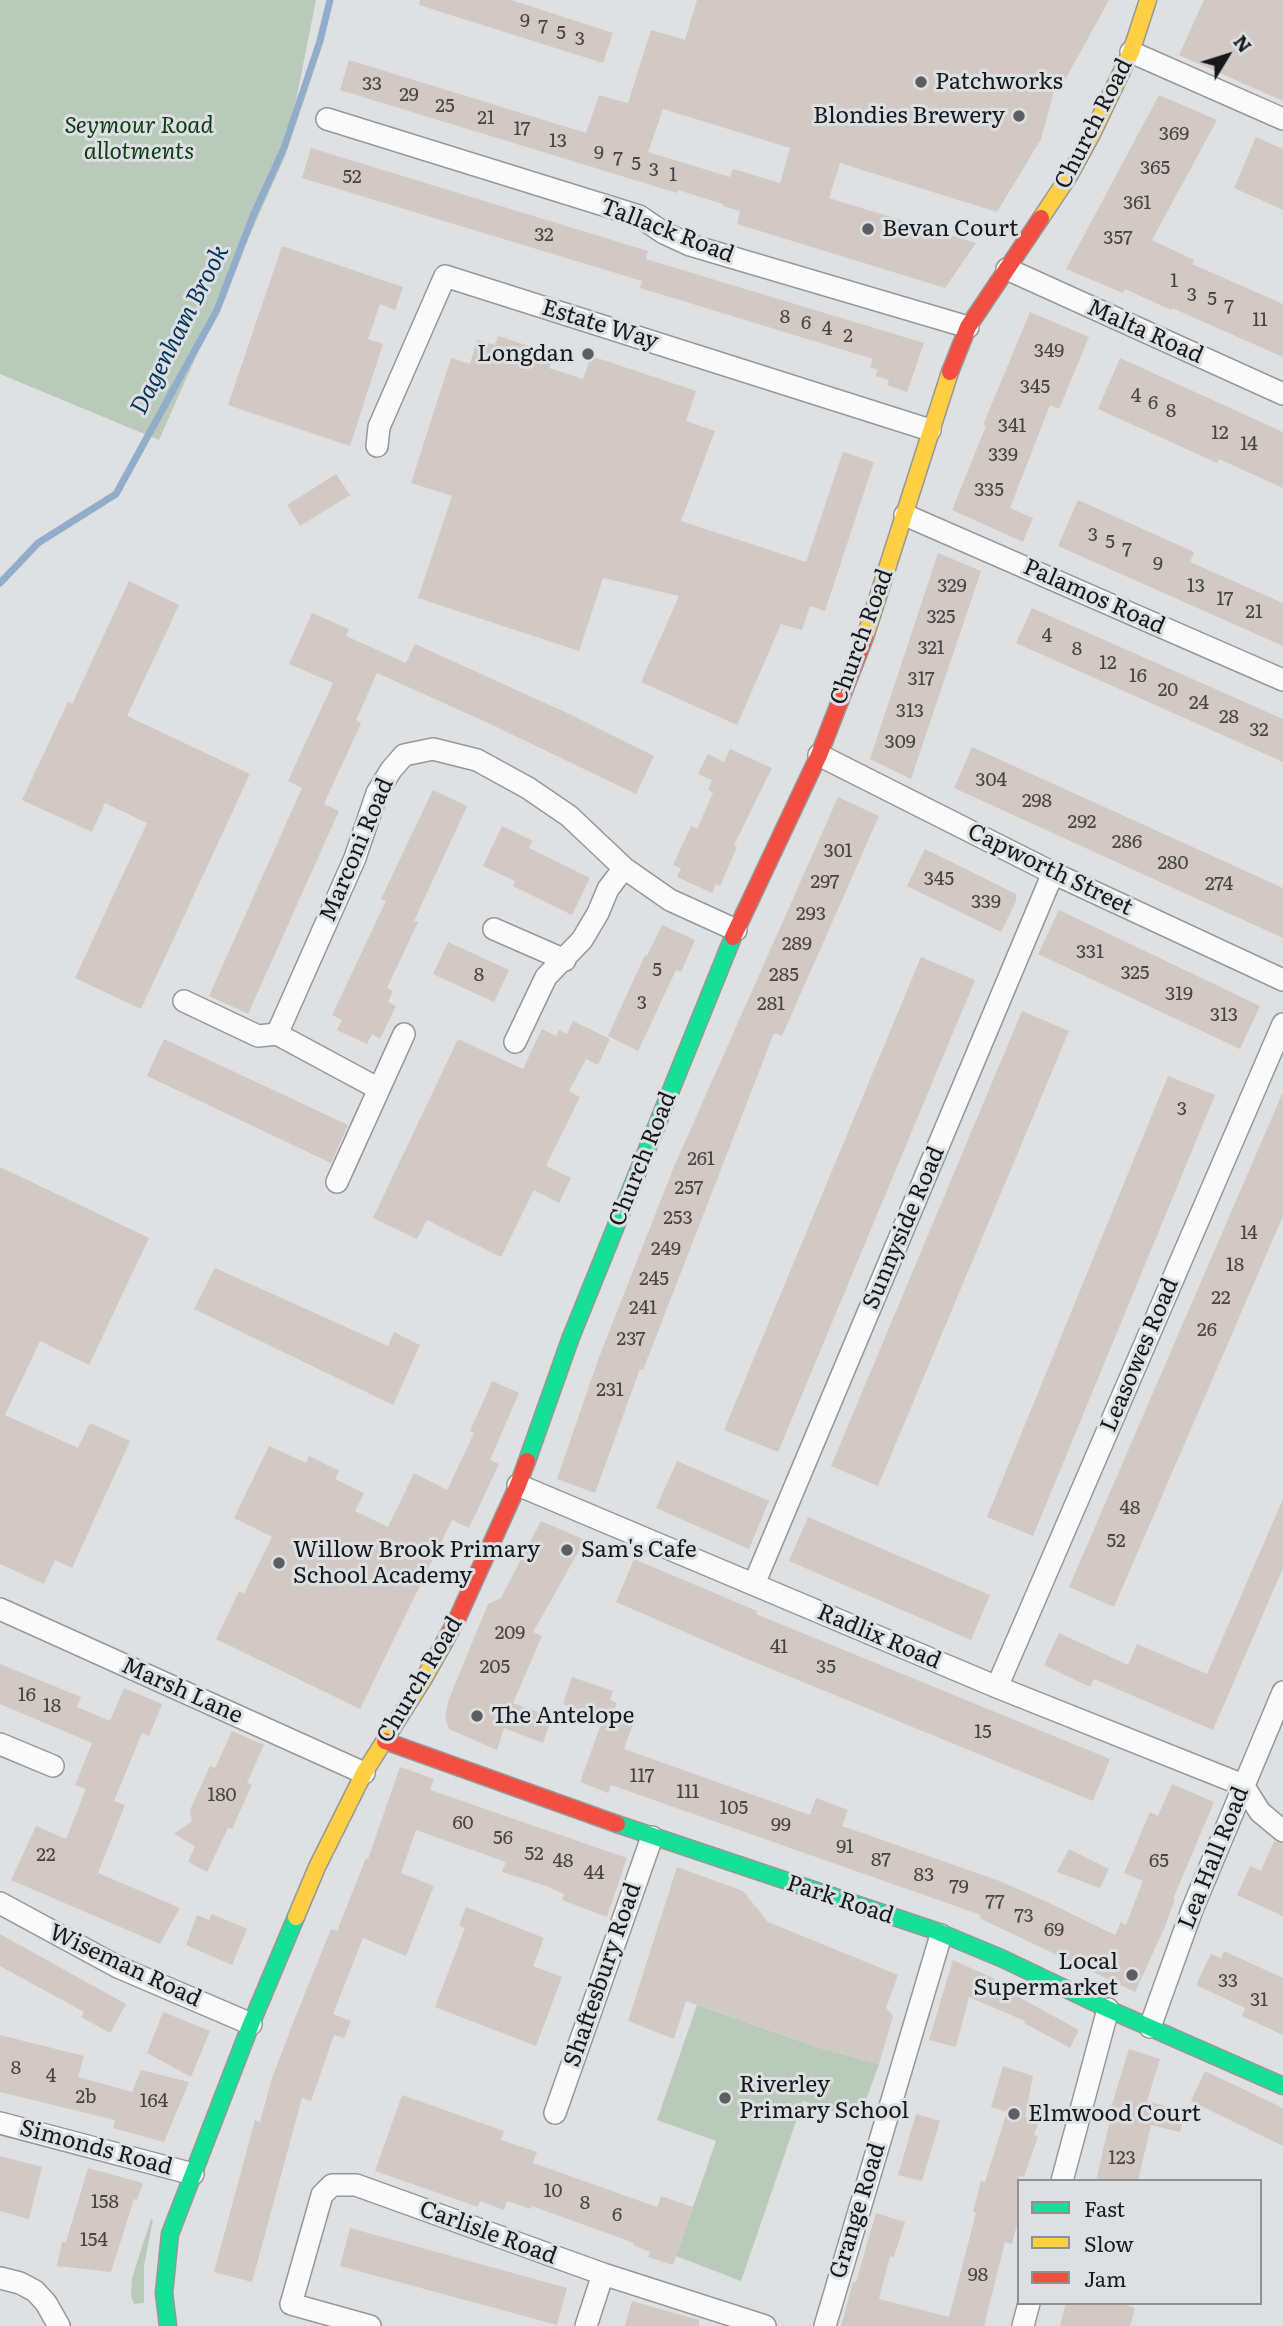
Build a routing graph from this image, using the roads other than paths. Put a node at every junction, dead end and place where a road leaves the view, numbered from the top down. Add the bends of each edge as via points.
1 (1147, 0) edge
2 (1131, 52) junction
3 (327, 119) dead end
4 (1283, 119) edge
5 (1007, 270) junction
6 (968, 327) junction
7 (1283, 394) edge
8 (930, 430) junction
9 (377, 446) dead end
10 (905, 515) junction
11 (1283, 680) edge
12 (819, 755) junction
13 (624, 868) junction
14 (1053, 873) junction
15 (494, 929) dead end
16 (736, 930) junction
17 (565, 960) junction
18 (1283, 980) edge
19 (184, 1001) dead end
20 (1283, 1024) edge
21 (277, 1034) junction
22 (404, 1034) dead end
23 (515, 1042) dead end
24 (379, 1089) junction
25 (337, 1182) dead end
26 (518, 1485) junction
27 (754, 1584) junction
28 (0, 1609) edge
29 (997, 1687) junction
30 (1283, 1692) edge
31 (385, 1741) junction
32 (2, 1751) edge
33 (53, 1766) dead end
34 (364, 1773) junction
35 (1242, 1785) junction
36 (1283, 1831) edge
37 (652, 1837) junction
38 (0, 1903) edge
39 (941, 1935) junction
40 (1108, 2009) junction
41 (251, 2024) junction
42 (1150, 2027) junction
43 (1283, 2086) edge
44 (555, 2113) dead end
45 (0, 2123) edge
46 (192, 2174) junction
47 (1063, 2179) edge
48 (603, 2274) junction
49 (0, 2278) edge
50 (1028, 2305) edge
51 (59, 2326) edge
52 (168, 2326) edge
53 (370, 2326) edge
54 (586, 2326) edge
55 (765, 2326) edge
56 (825, 2326) edge
57 (1023, 2326) edge

1 - 2 main road, Church Road
2 - 4 street
2 - 5 main road, Church Road via 1093,134
3 - 6 street, Tallack Road via 639,216 690,245
5 - 6 main road, Church Road
5 - 7 street, Malta Road
6 - 8 main road, Church Road
8 - 9 street, Estate Way via 445,276 379,427
8 - 10 main road, Church Road
10 - 11 street, Palamos Road
10 - 12 main road, Church Road
12 - 14 street, Capworth Street
12 - 16 main road, Church Road
13 - 16 street, Marconi Road via 670,900
13 - 17 street via 608,888 582,940
13 - 21 street, Marconi Road via 569,816 477,760 433,749 404,755 377,793 355,858
14 - 18 street, Capworth Street
14 - 27 street, Sunnyside Road
15 - 17 street
16 - 26 main road, Church Road via 571,1337
17 - 23 street via 546,977
19 - 21 street via 258,1036
20 - 29 street, Leasowes Road
21 - 24 street
22 - 24 street
24 - 25 street
26 - 27 street, Radlix Road
26 - 31 main road, Church Road via 458,1617
27 - 29 street, Radlix Road
28 - 34 street, Marsh Lane
29 - 35 street, Radlix Road
30 - 35 street, Lea Hall Road
31 - 34 main road, Church Road
31 - 37 main road, Park Road
32 - 33 street
34 - 41 main road, Church Road via 327,1844
35 - 36 street via 1260,1812
35 - 42 street, Lea Hall Road
37 - 39 main road, Park Road
37 - 44 street, Shaftesbury Road
38 - 41 street, Wiseman Road via 118,1967
39 - 40 main road, Park Road via 1002,1958
39 - 56 street, Grange Road
40 - 42 main road, Park Road
40 - 47 street
41 - 46 main road, Church Road
42 - 43 main road, Park Road
45 - 46 street, Simonds Road
46 - 52 main road, Church Road via 166,2255
48 - 53 street, Carlisle Road via 356,2185 332,2185 322,2194 291,2304
48 - 54 street
48 - 55 street, Carlisle Road
49 - 51 street via 35,2291
50 - 57 street

